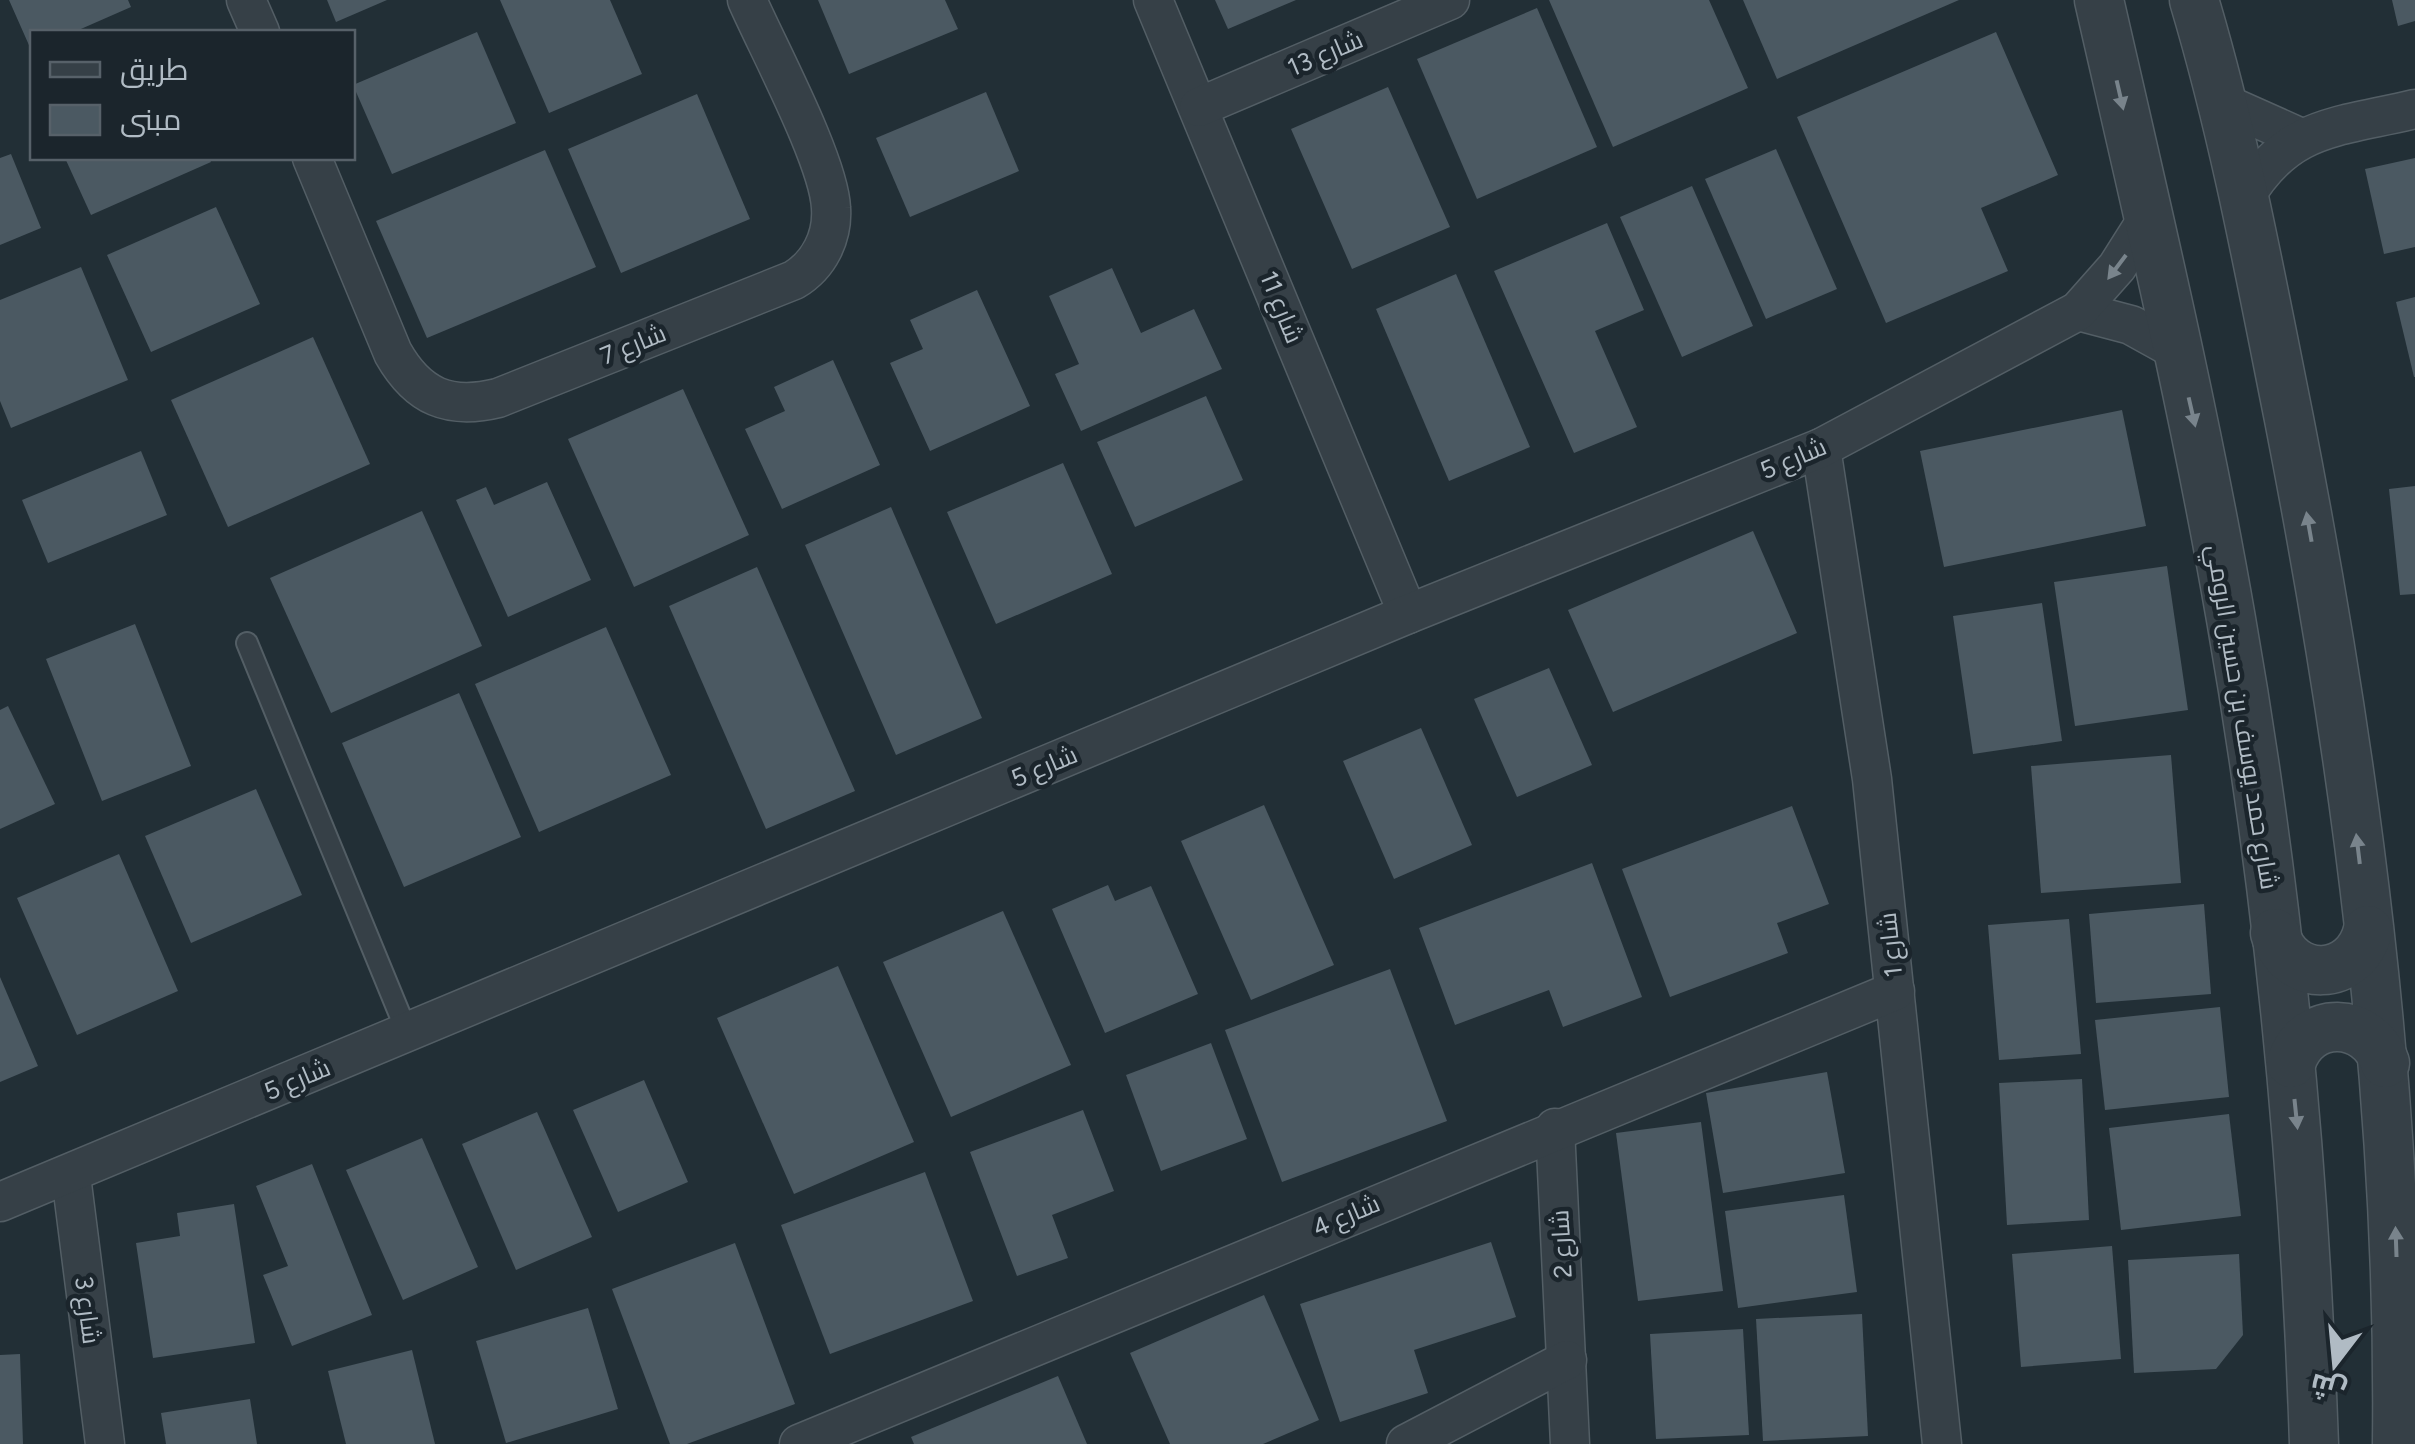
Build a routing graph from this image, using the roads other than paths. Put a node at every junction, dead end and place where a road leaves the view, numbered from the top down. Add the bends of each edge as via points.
1 (246, 0) edge
2 (748, 0) edge
3 (1153, 0) edge
4 (1450, 0) edge
5 (2098, 0) edge
6 (2194, 0) edge
7 (259, 30) edge
8 (2224, 104) junction
9 (1199, 107) junction
10 (2415, 109) edge
11 (2299, 137) junction
12 (313, 160) edge
13 (2243, 200) junction
14 (2148, 218) junction
15 (2078, 311) junction
16 (2178, 351) junction
17 (1821, 448) junction
18 (1408, 614) junction
19 (247, 643) dead end
20 (2368, 930) junction
21 (2275, 933) junction
22 (1895, 991) junction
23 (406, 1032) junction
24 (2385, 1063) junction
25 (2291, 1064) junction
26 (1556, 1128) junction
27 (72, 1176) junction
28 (0, 1202) edge
29 (1568, 1360) junction
30 (105, 1444) edge
31 (799, 1444) edge
32 (1406, 1444) edge
33 (1570, 1444) edge
34 (1942, 1444) edge
35 (2314, 1444) edge
36 (2398, 1444) edge

1 - 7 street
2 - 12 street, شارع 7 via 828,185 831,226 820,255 794,280 498,398 463,405 433,398 412,383
3 - 9 street, شارع 11
4 - 9 street, شارع 13
5 -> 14 street, شارع حمد يوسف بن حسين الرومي
6 - 8 street
8 - 11 street
8 - 13 street
9 - 18 street, شارع 11
10 - 11 street
11 - 13 street via 2267,164
20 -> 13 street via 2332,659
14 -> 15 street, شارع 5 via 2118,268
14 - 16 street, شارع حمد يوسف بن حسين الرومي
15 - 16 street via 2131,325
15 - 17 street, شارع 5
16 -> 21 street, شارع حمد يوسف بن حسين الرومي via 2232,620
17 - 18 street, شارع 5
17 - 22 street, شارع 1 via 1857,667
18 - 23 street, شارع 5
19 - 23 lane
20 - 21 street via 2354,958 2319,972 2290,960
20 - 24 street
21 - 25 street, شارع حمد يوسف بن حسين الرومي
22 - 26 street, شارع 4
22 - 34 street, شارع 1
23 - 27 street, شارع 5
24 - 25 street via 2368,1036 2337,1026 2307,1036
36 -> 24 street via 2396,1236
25 -> 35 street, شارع حمد يوسف بن حسين الرومي via 2307,1240
26 - 29 street, شارع 2
26 - 31 street, شارع 4
27 - 28 street, شارع 5
27 - 30 street, شارع 3
29 - 32 street
29 - 33 street, شارع 2

